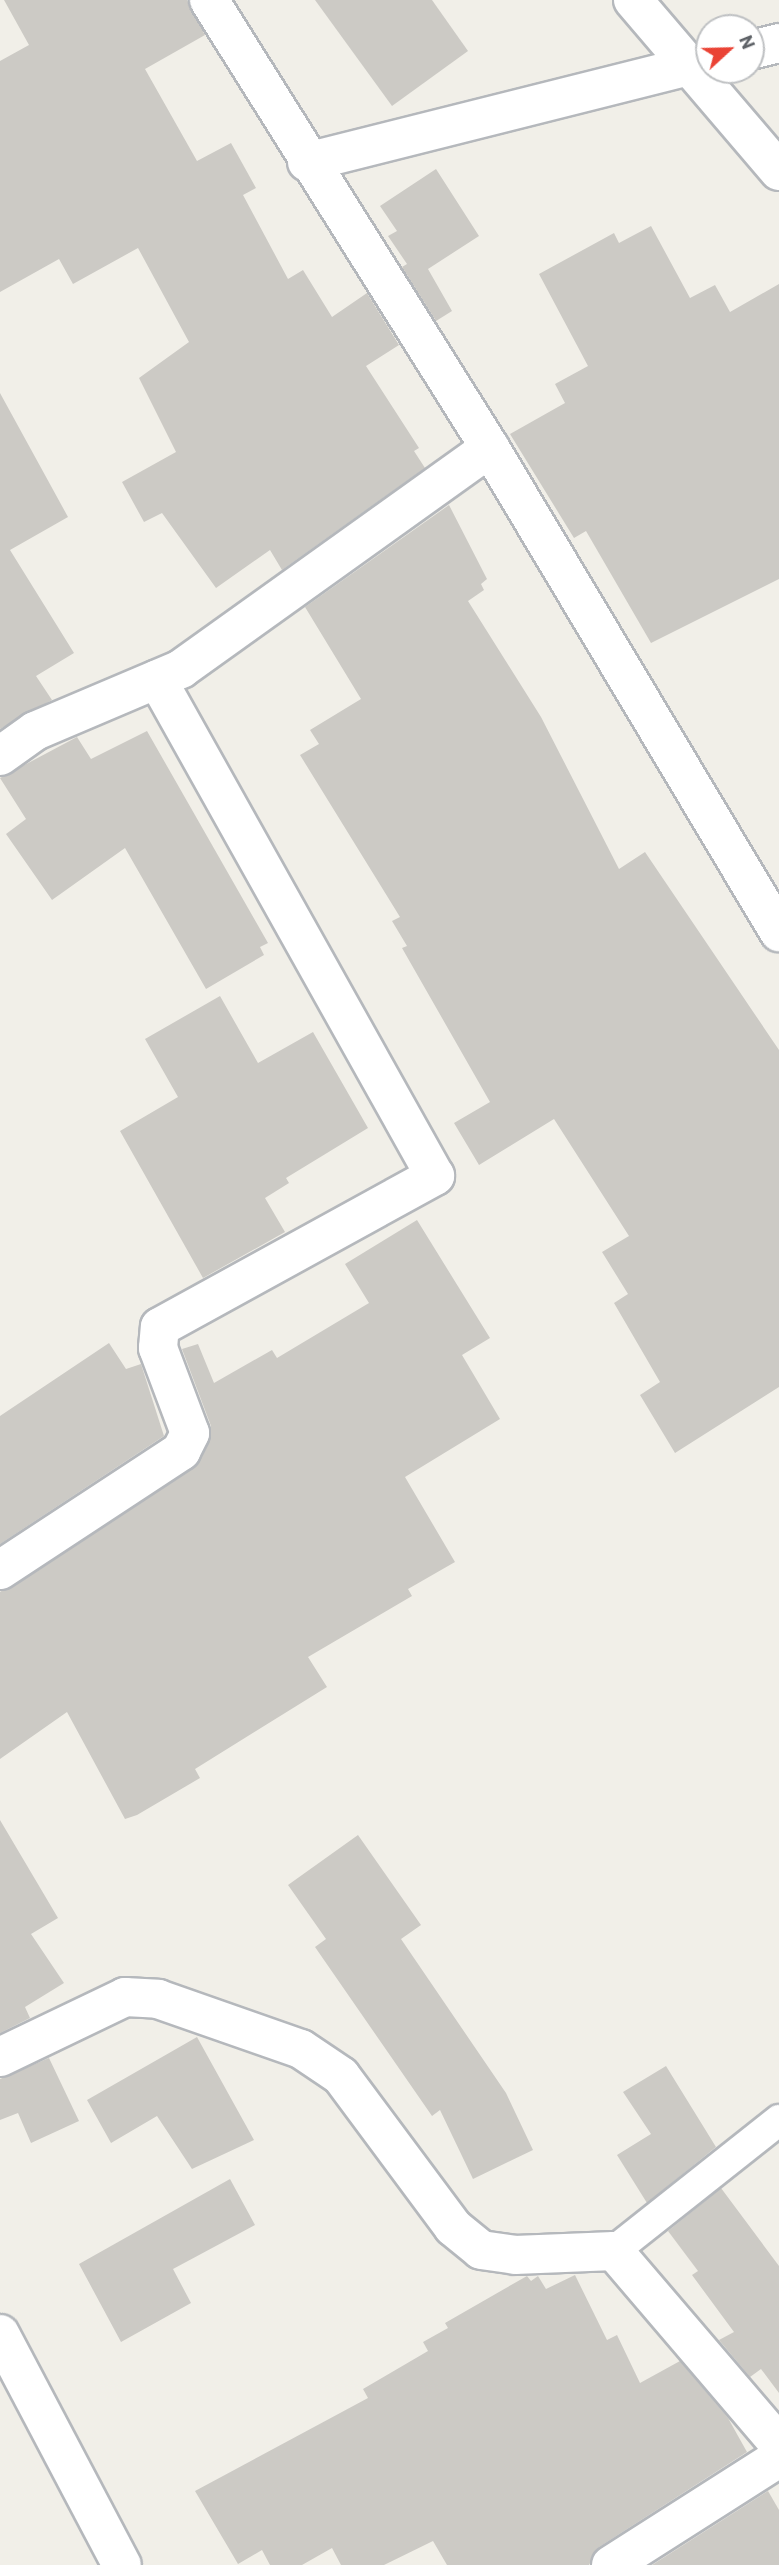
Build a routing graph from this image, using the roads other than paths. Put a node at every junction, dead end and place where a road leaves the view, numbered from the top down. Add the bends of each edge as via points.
1 (209, 0) edge
2 (634, 0) edge
3 (695, 61) edge
4 (695, 65) edge
5 (713, 84) edge
6 (307, 162) junction
7 (779, 171) edge
8 (490, 448) junction
9 (157, 679) junction
10 (0, 756) edge
11 (779, 932) edge
12 (0, 1570) edge
13 (4, 2049) edge
14 (779, 2120) edge
15 (614, 2251) junction
16 (0, 2334) edge
17 (779, 2444) edge
18 (779, 2458) edge
19 (122, 2565) edge
20 (611, 2565) edge

1 - 6 street
2 - 3 street
4 - 6 street
5 - 7 street
6 - 8 street
8 - 9 street via 181,669
8 - 11 street
9 - 10 street via 35,731
9 - 12 street via 435,1176 160,1327 158,1349 190,1433 181,1451
13 - 15 street via 125,1997 171,2004 301,2049 341,2076 453,2227 481,2250 515,2255
14 - 15 lane
15 - 17 street
16 - 19 street
18 - 20 street

